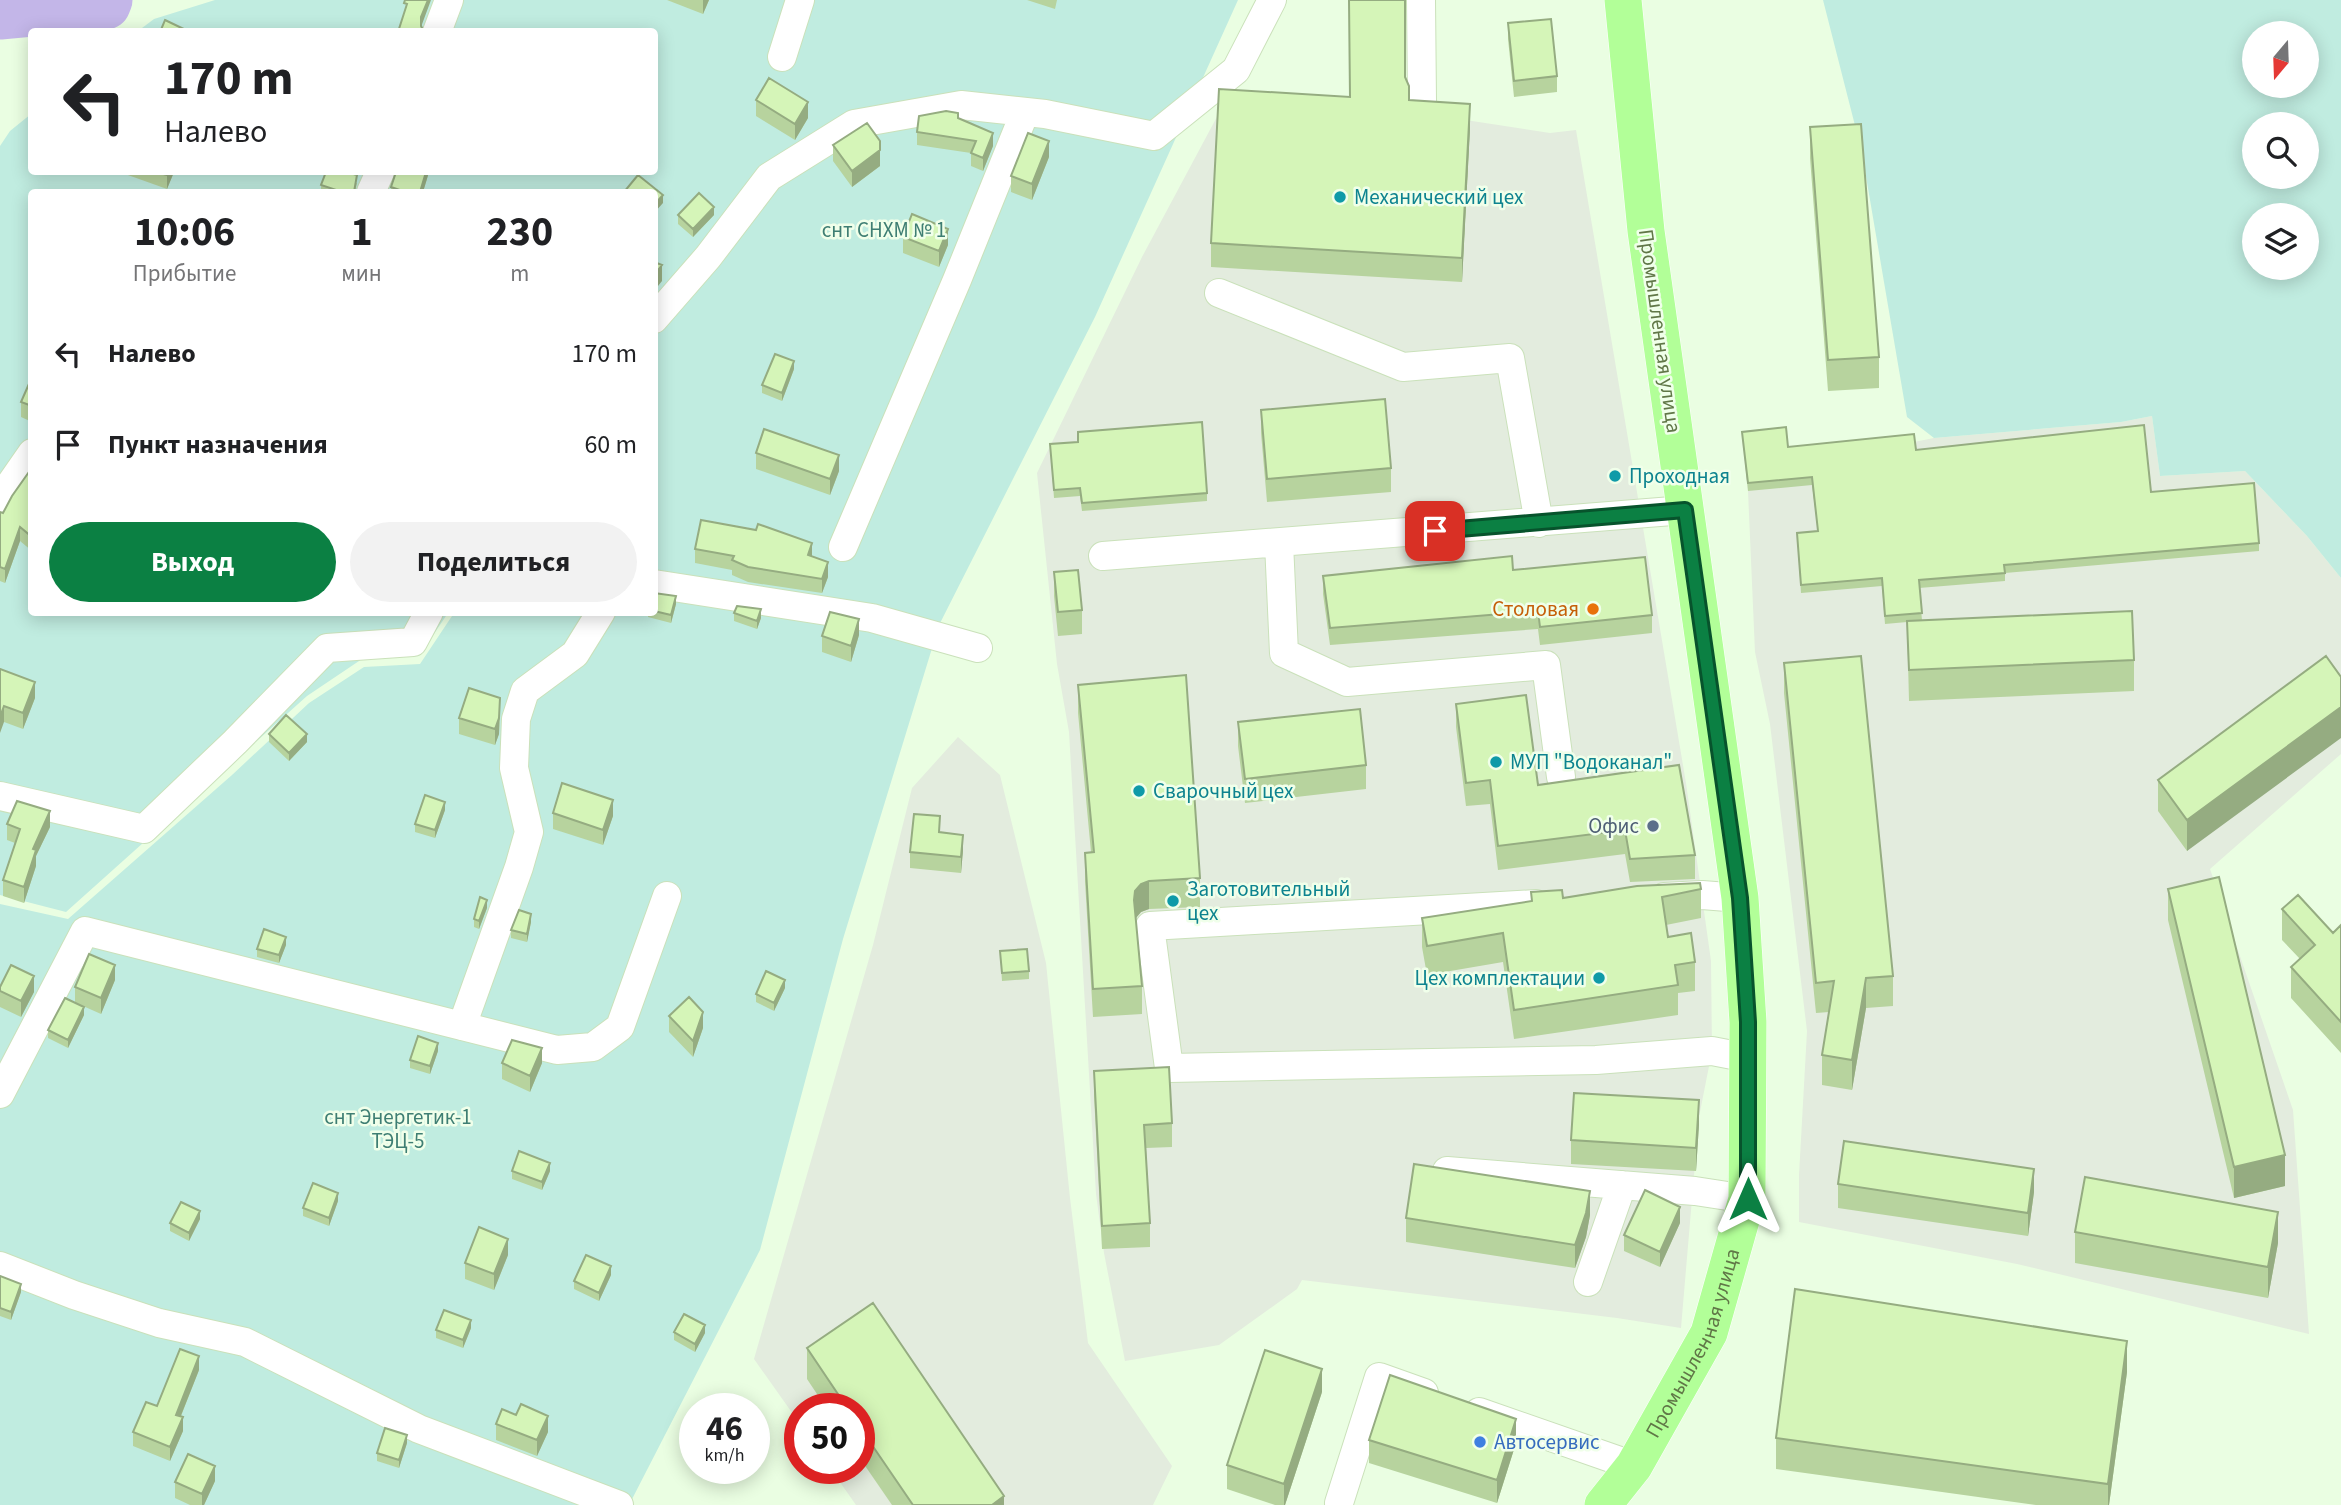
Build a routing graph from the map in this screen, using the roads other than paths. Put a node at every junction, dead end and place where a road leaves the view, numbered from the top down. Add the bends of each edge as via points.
1 (449, 0) edge
2 (800, 0) edge
3 (1272, 0) edge
4 (1420, 0) edge
5 (1623, 0) edge
6 (438, 28) edge
7 (782, 57) dead end
8 (1422, 100) edge
9 (1025, 112) junction
10 (1219, 293) dead end
11 (658, 314) edge
12 (28, 459) edge
13 (0, 499) edge
14 (1685, 510) junction
15 (1539, 523) junction
16 (1279, 543) junction
17 (843, 547) dead end
18 (1103, 556) dead end
19 (658, 585) edge
20 (427, 616) edge
21 (599, 616) edge
22 (978, 648) dead end
23 (1562, 777) dead end
24 (0, 796) edge
25 (667, 896) dead end
26 (1740, 898) junction
27 (1633, 899) edge
28 (1564, 902) edge
29 (462, 1026) junction
30 (1748, 1058) junction
31 (0, 1094) edge
32 (1447, 1171) edge
33 (1622, 1185) junction
34 (1748, 1199) junction
35 (0, 1266) edge
36 (1588, 1282) dead end
37 (1634, 1466) junction
38 (1339, 1503) dead end
39 (620, 1505) edge
40 (1603, 1505) edge

1 - 6 lane
2 - 7 lane
3 - 9 lane via 1236,70 1154,136
4 - 8 lane
5 - 14 main road, Промышленная улица via 1646,231
9 - 11 lane via 961,105 854,124 769,177
9 - 17 lane
10 - 15 lane via 1403,367 1510,358
12 - 13 lane
14 - 15 lane
14 - 26 main road, Промышленная улица
15 - 16 lane
16 - 18 lane
16 - 23 lane via 1284,653 1347,682 1546,665
19 - 22 lane via 872,618
20 - 24 lane via 413,642 327,648 144,829
21 - 29 lane via 575,654 525,691 516,719 514,768 529,832
25 - 29 lane via 620,1027 593,1047 557,1050
26 - 27 lane
26 - 30 main road, Промышленная улица
28 - 30 lane via 1150,926 1169,1068 1596,1060 1712,1051
29 - 31 lane via 85,931
30 - 34 main road, Промышленная улица
32 - 33 lane
33 - 34 lane
33 - 36 lane
34 - 37 main road, Промышленная улица via 1709,1334
35 - 39 lane via 159,1323 245,1342 419,1429
37 - 38 lane via 1380,1377
37 - 40 main road, Промышленная улица

